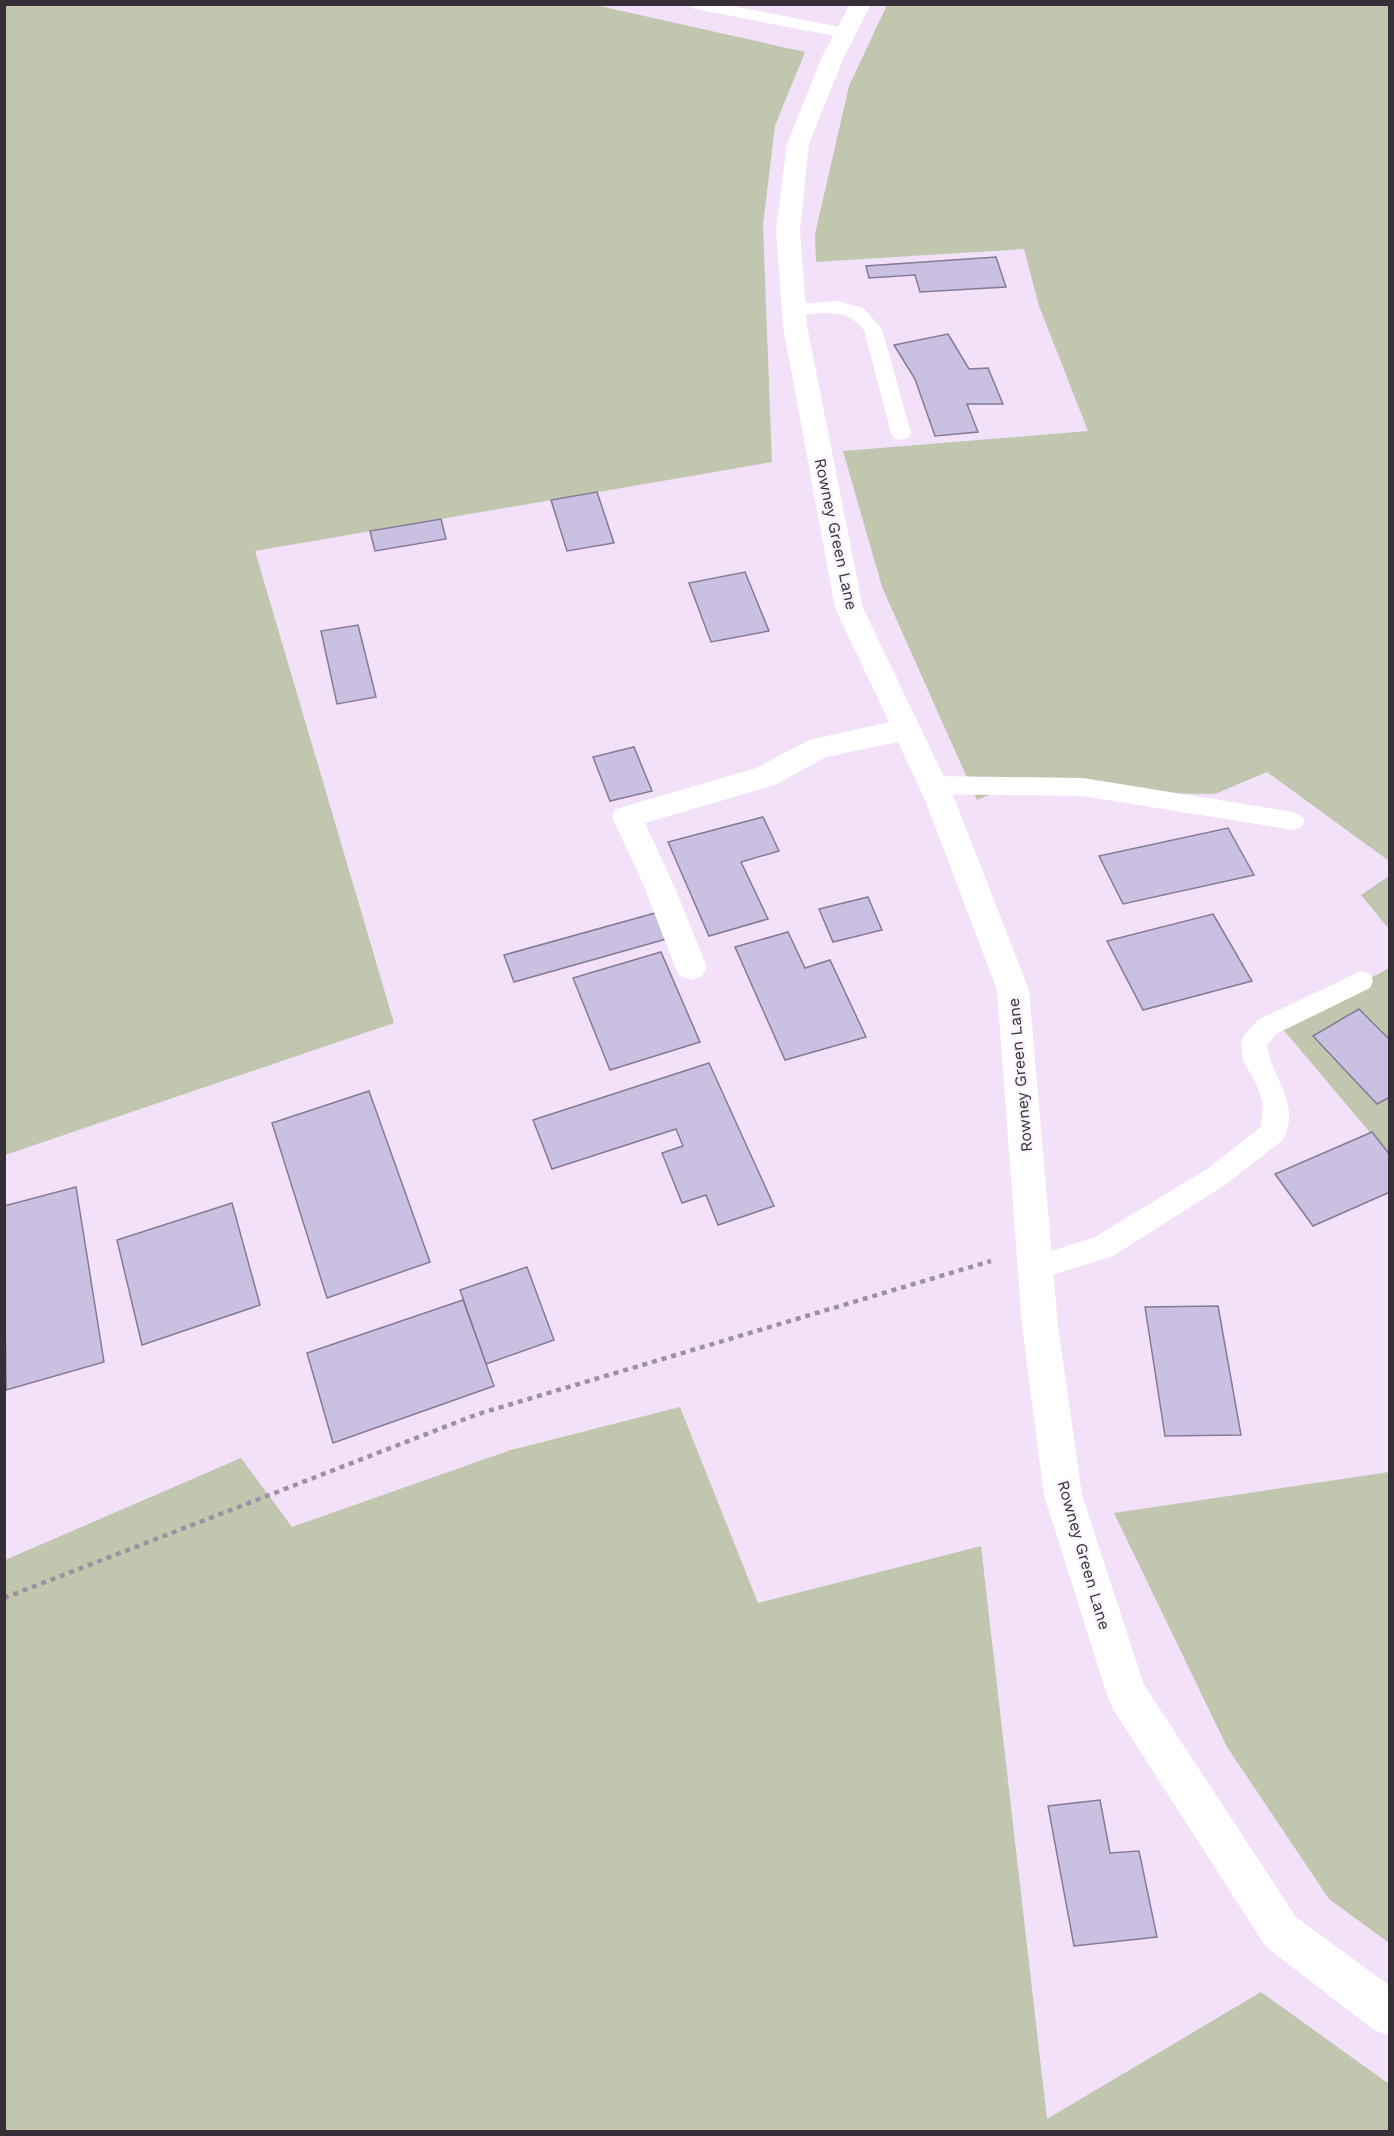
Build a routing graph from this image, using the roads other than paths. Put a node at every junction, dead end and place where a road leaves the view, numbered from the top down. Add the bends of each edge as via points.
1 (695, 4) edge
2 (861, 4) edge
3 (846, 33) junction
4 (794, 310) junction
5 (901, 433) dead end
6 (906, 729) junction
7 (933, 785) junction
8 (1293, 821) dead end
9 (691, 967) dead end
10 (1361, 981) dead end
11 (1035, 1258) junction
12 (1389, 2014) edge

1 - 3 lane
2 - 3 street, Rowney Green Lane
3 - 4 street, Rowney Green Lane via 798,144 788,230
4 - 5 lane via 843,307 864,315 873,329
4 - 6 street, Rowney Green Lane via 849,608
6 - 7 street, Rowney Green Lane
6 - 9 street via 819,748 765,777 627,817
7 - 8 lane via 1083,787
7 - 11 street, Rowney Green Lane via 1013,990
10 - 11 lane via 1267,1028 1254,1042 1256,1061 1276,1103 1274,1132 1216,1178 1103,1247
11 - 12 street, Rowney Green Lane via 1063,1496 1127,1695 1281,1932

